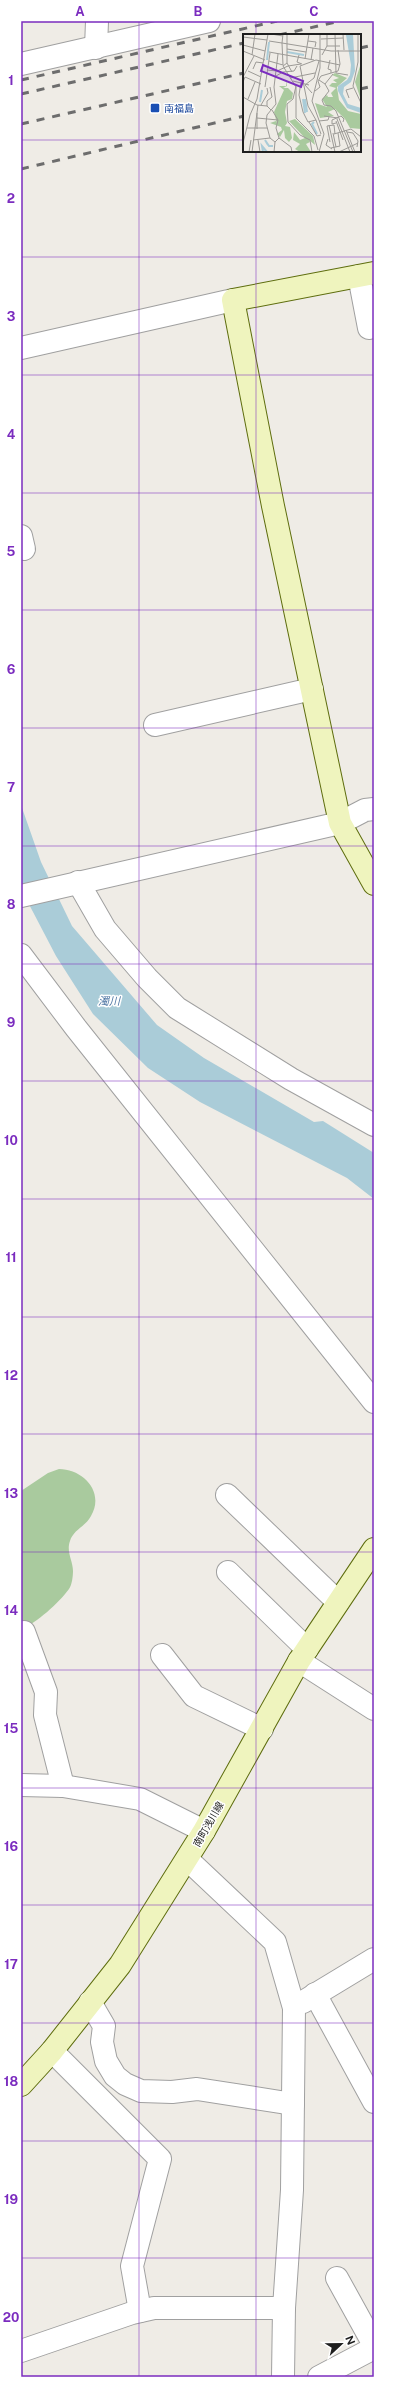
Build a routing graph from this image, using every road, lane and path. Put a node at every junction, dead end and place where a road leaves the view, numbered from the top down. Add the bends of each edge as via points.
1 (97, 21) edge
2 (209, 21) edge
3 (96, 48) junction
4 (21, 64) edge
5 (367, 274) edge
6 (233, 300) junction
7 (369, 328) dead end
8 (21, 348) edge
9 (312, 689) junction
10 (155, 725) dead end
11 (374, 808) edge
12 (340, 823) junction
13 (71, 884) junction
14 (374, 884) edge
15 (21, 896) edge
16 (21, 955) edge
17 (374, 1125) edge
18 (374, 1402) edge
19 (227, 1495) dead end
20 (374, 1549) edge
21 (228, 1572) dead end
22 (338, 1602) junction
23 (24, 1632) dead end
24 (162, 1655) dead end
25 (303, 1655) junction
26 (374, 1709) edge
27 (262, 1729) junction
28 (21, 1785) edge
29 (63, 1786) junction
30 (204, 1831) junction
31 (187, 1859) junction
32 (374, 1959) edge
33 (315, 1994) junction
34 (90, 2002) junction
35 (294, 2008) junction
36 (52, 2051) junction
37 (21, 2085) edge
38 (374, 2102) edge
39 (293, 2104) junction
40 (336, 2278) dead end
41 (284, 2308) junction
42 (140, 2311) junction
43 (374, 2346) edge
44 (21, 2351) edge
45 (329, 2375) edge
46 (283, 2377) edge

1 - 3 street
2 - 3 street
3 - 4 street
5 - 6 street
5 - 7 street
6 - 8 street
6 - 9 street
9 - 10 street
9 - 12 street
11 - 12 street
12 - 13 street
12 - 14 street
13 - 15 street
13 - 17 street via 147,978 177,1008 291,1079
16 - 18 street via 76,1028
19 - 22 street
20 - 22 street, 南町浅川線
21 - 25 street
22 - 25 street, 南町浅川線
23 - 29 street via 46,1692 45,1715
24 - 27 street via 194,1696
25 - 26 street
25 - 27 street, 南町浅川線
27 - 30 street, 南町浅川線
28 - 29 street
29 - 30 street via 140,1799
30 - 31 street, 南町浅川線
31 - 34 street, 南町浅川線 via 120,1965
31 - 35 street via 275,1942
32 - 33 street
33 - 35 street
33 - 38 street
34 - 36 street, 南町浅川線
34 - 39 street via 104,2026 102,2042 106,2061 115,2076 125,2084 141,2091 172,2092 197,2089
35 - 39 street
36 - 37 street, 南町浅川線
36 - 42 street via 160,2159 132,2266
39 - 41 street via 292,2190
40 - 43 street
41 - 42 street via 154,2308
41 - 46 street
42 - 44 street
43 - 45 street

